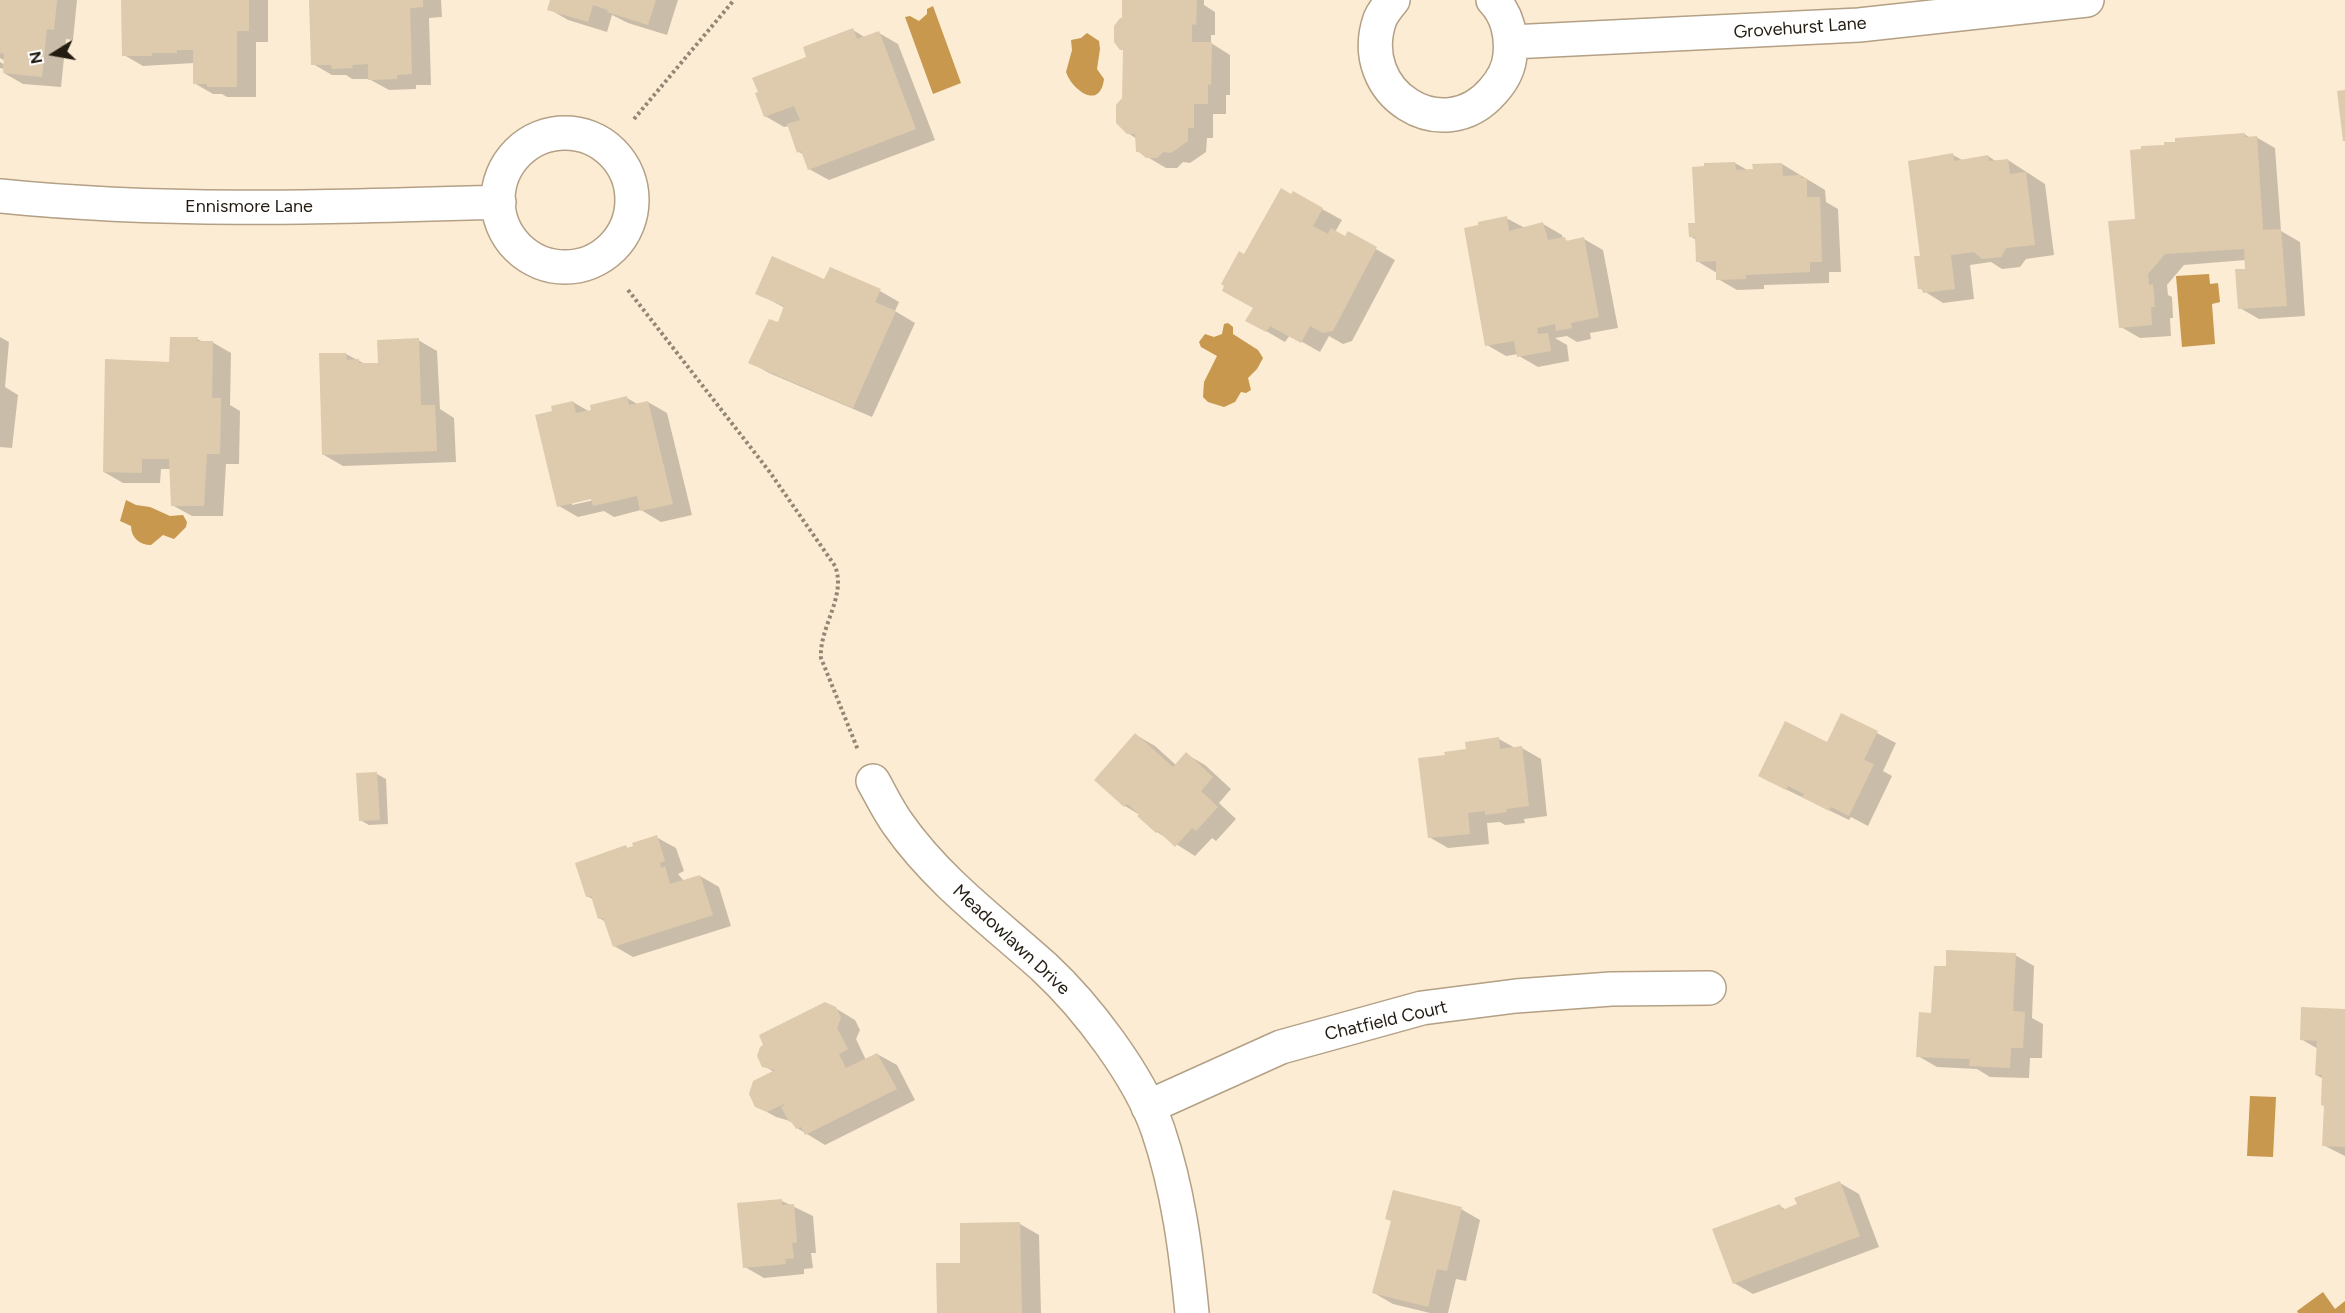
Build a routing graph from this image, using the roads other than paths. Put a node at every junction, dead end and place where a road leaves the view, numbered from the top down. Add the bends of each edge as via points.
1 (1393, 0) edge
2 (1493, 0) edge
3 (2087, 0) edge
4 (1511, 42) junction
5 (0, 195) edge
6 (499, 202) junction
7 (873, 781) road end
8 (1709, 988) dead end
9 (1148, 1107) junction
10 (1192, 1313) edge

1 - 4 street via 1381,17 1375,40 1376,63 1386,84 1402,102 1423,112 1446,115 1467,111 1486,100 1500,84 1509,64
2 - 4 street via 1506,21
3 - 4 street, Grovehurst Lane via 1859,25
5 - 6 street, Ennismore Lane via 51,201 273,208
6 - 6 street via 498,212 506,234 521,252 541,264 564,268 585,265 603,256 619,241 629,223 632,202 629,181 620,162 606,147 588,137 565,133 542,137 521,149 507,166
7 - 9 street, Meadowlawn Drive via 897,824 917,849 1046,969 1082,1008 1109,1042
8 - 9 street, Chatfield Court via 1611,989 1422,1008 1281,1047
9 - 10 street, Meadowlawn Drive via 1176,1199

